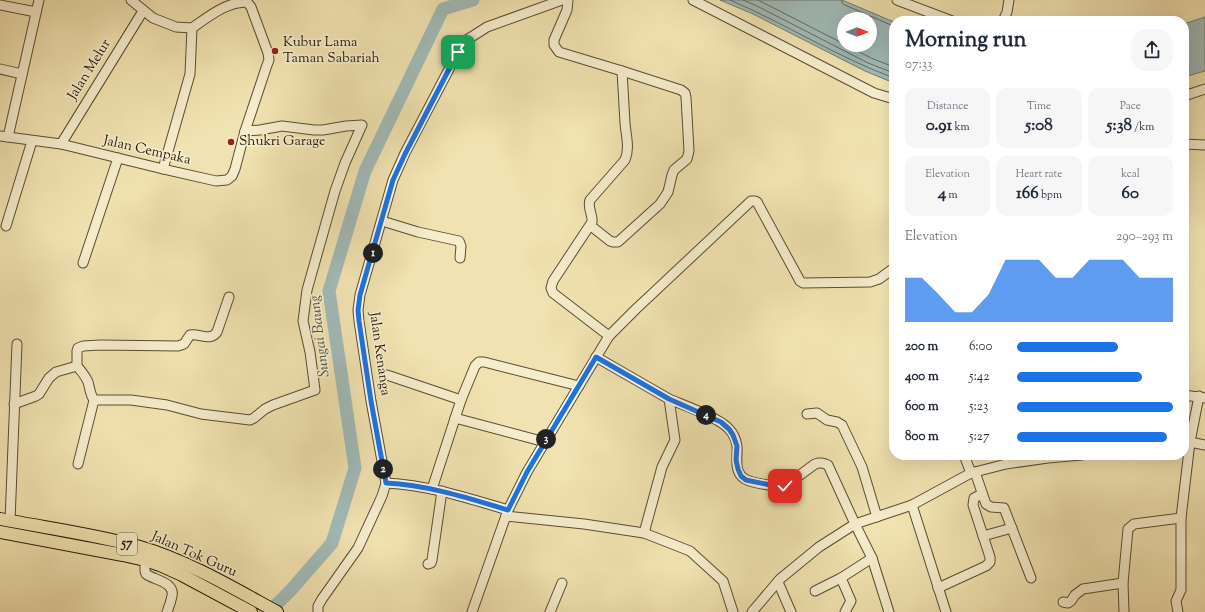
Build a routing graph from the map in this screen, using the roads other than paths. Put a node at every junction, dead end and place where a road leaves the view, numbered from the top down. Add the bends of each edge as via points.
1 (39, 0) edge
2 (131, 0) edge
3 (562, 0) edge
4 (568, 0) edge
5 (693, 0) edge
6 (897, 0) edge
7 (1009, 0) edge
8 (0, 5) edge
9 (143, 11) junction
10 (36, 12) junction
11 (939, 16) edge
12 (1005, 16) edge
13 (192, 28) junction
14 (0, 69) edge
15 (622, 70) junction
16 (22, 74) junction
17 (1205, 89) edge
18 (1189, 94) edge
19 (889, 97) edge
20 (245, 131) junction
21 (4, 136) edge
22 (32, 141) junction
23 (61, 144) junction
24 (1189, 144) edge
25 (1205, 145) edge
26 (118, 158) junction
27 (163, 169) junction
28 (382, 220) junction
29 (6, 226) dead end
30 (591, 226) junction
31 (460, 258) dead end
32 (83, 262) dead end
33 (889, 272) edge
34 (230, 297) dead end
35 (609, 336) junction
36 (16, 344) dead end
37 (596, 357) junction
38 (77, 366) junction
39 (387, 375) dead end
40 (578, 386) junction
41 (1189, 396) edge
42 (1202, 397) edge
43 (669, 399) junction
44 (94, 400) junction
45 (461, 400) junction
46 (14, 404) junction
47 (807, 414) dead end
48 (455, 418) junction
49 (1189, 436) edge
50 (545, 442) junction
51 (1189, 442) edge
52 (1205, 445) edge
53 (967, 460) edge
54 (1034, 460) edge
55 (1186, 460) edge
56 (78, 464) dead end
57 (973, 472) junction
58 (386, 483) junction
59 (432, 489) junction
60 (442, 491) junction
61 (982, 494) junction
62 (912, 505) junction
63 (507, 513) junction
64 (877, 517) junction
65 (1181, 518) junction
66 (5, 520) edge
67 (855, 524) junction
68 (1012, 528) junction
69 (0, 532) edge
70 (644, 533) junction
71 (983, 536) junction
72 (872, 558) junction
73 (145, 560) junction
74 (428, 564) dead end
75 (841, 578) junction
76 (1031, 578) dead end
77 (778, 582) junction
78 (1123, 583) junction
79 (562, 584) dead end
80 (938, 588) junction
81 (815, 591) dead end
82 (1063, 602) dead end
83 (168, 612) edge
84 (251, 612) edge
85 (277, 612) edge
86 (318, 612) edge
87 (472, 612) edge
88 (550, 612) edge
89 (733, 612) edge
90 (752, 612) edge
91 (791, 612) edge
92 (845, 612) edge
93 (889, 612) edge
94 (946, 612) edge
95 (1124, 612) edge
96 (1178, 612) edge

1 - 10 street
2 - 9 street
3 - 28 street, Jalan Kenanga via 487,27 465,41 393,180
4 - 15 street via 567,10 554,40 557,50
5 - 19 street
6 - 11 street
7 - 12 street
8 - 10 street
9 - 13 street via 167,24
9 - 23 street, Jalan Melur
10 - 16 street
13 - 20 street via 214,12 234,4 246,2 251,7 269,60
13 - 27 street via 190,74
14 - 16 street
15 - 30 street via 628,151 625,160 590,200 589,207 593,220
15 - 30 street via 684,93 689,151 687,159 674,170 668,192 660,204 620,240 613,242
16 - 21 street
17 - 18 street
20 - 27 street, Jalan Cempaka via 235,169 227,180 216,181
20 - 44 street via 282,126 323,130 362,125 335,191 307,290 303,321 315,390 265,408 250,420 201,414 167,405 131,400
21 - 22 street, Jalan Cempaka
22 - 23 street, Jalan Cempaka
22 - 29 street
23 - 26 street, Jalan Cempaka
24 - 25 street
26 - 27 street, Jalan Cempaka
26 - 32 street
28 - 31 street via 418,232 459,241
28 - 58 street, Jalan Kenanga via 358,310
30 - 35 street via 551,288 553,293
33 - 35 street via 870,282 803,283 757,202 751,201
34 - 38 street via 217,332 211,338 190,335 184,344 178,346 83,346 77,351
35 - 37 street
36 - 46 street
37 - 40 street
37 - 43 street
38 - 44 street via 84,374
38 - 46 street via 56,372 39,394
39 - 45 street
40 - 45 street via 481,361 475,366
40 - 50 street
41 - 42 street
42 - 49 street
43 - 67 street via 721,422 729,429 737,446 738,469 746,480 785,486 815,464 820,462 828,465
43 - 70 street via 675,440 662,467
44 - 56 street
45 - 48 street
46 - 66 street
47 - 64 street via 817,413 842,425 862,467
48 - 50 street
48 - 59 street
50 - 63 street
51 - 52 street
53 - 57 street
54 - 57 street
55 - 65 street
57 - 61 street
57 - 62 street
58 - 59 street
58 - 86 street, Jalan Kenanga via 358,548 322,599
59 - 60 street
60 - 63 street
60 - 74 street via 432,560
61 - 68 street via 987,506 1004,508
61 - 71 street via 974,498 973,503
62 - 64 street
62 - 80 street
63 - 70 street
63 - 87 street
64 - 67 street
65 - 78 street via 1134,524 1130,527
65 - 96 street via 1181,590 1176,601
66 - 85 main road, Jalan Tok Guru / 57 via 140,547 186,565
67 - 72 street
67 - 77 street via 819,547
68 - 71 street
68 - 76 street
69 - 73 main road, Jalan Tok Guru / 57
70 - 89 street via 693,553 723,581
71 - 80 street via 990,557 988,564
72 - 75 street
72 - 93 street
73 - 83 street via 146,574 167,584 173,591
73 - 84 main road, Jalan Tok Guru / 57 via 182,575
75 - 81 street
75 - 92 street via 851,601
77 - 90 street
77 - 91 street
78 - 82 street via 1083,589 1071,601
78 - 95 street
79 - 88 street
80 - 94 street

